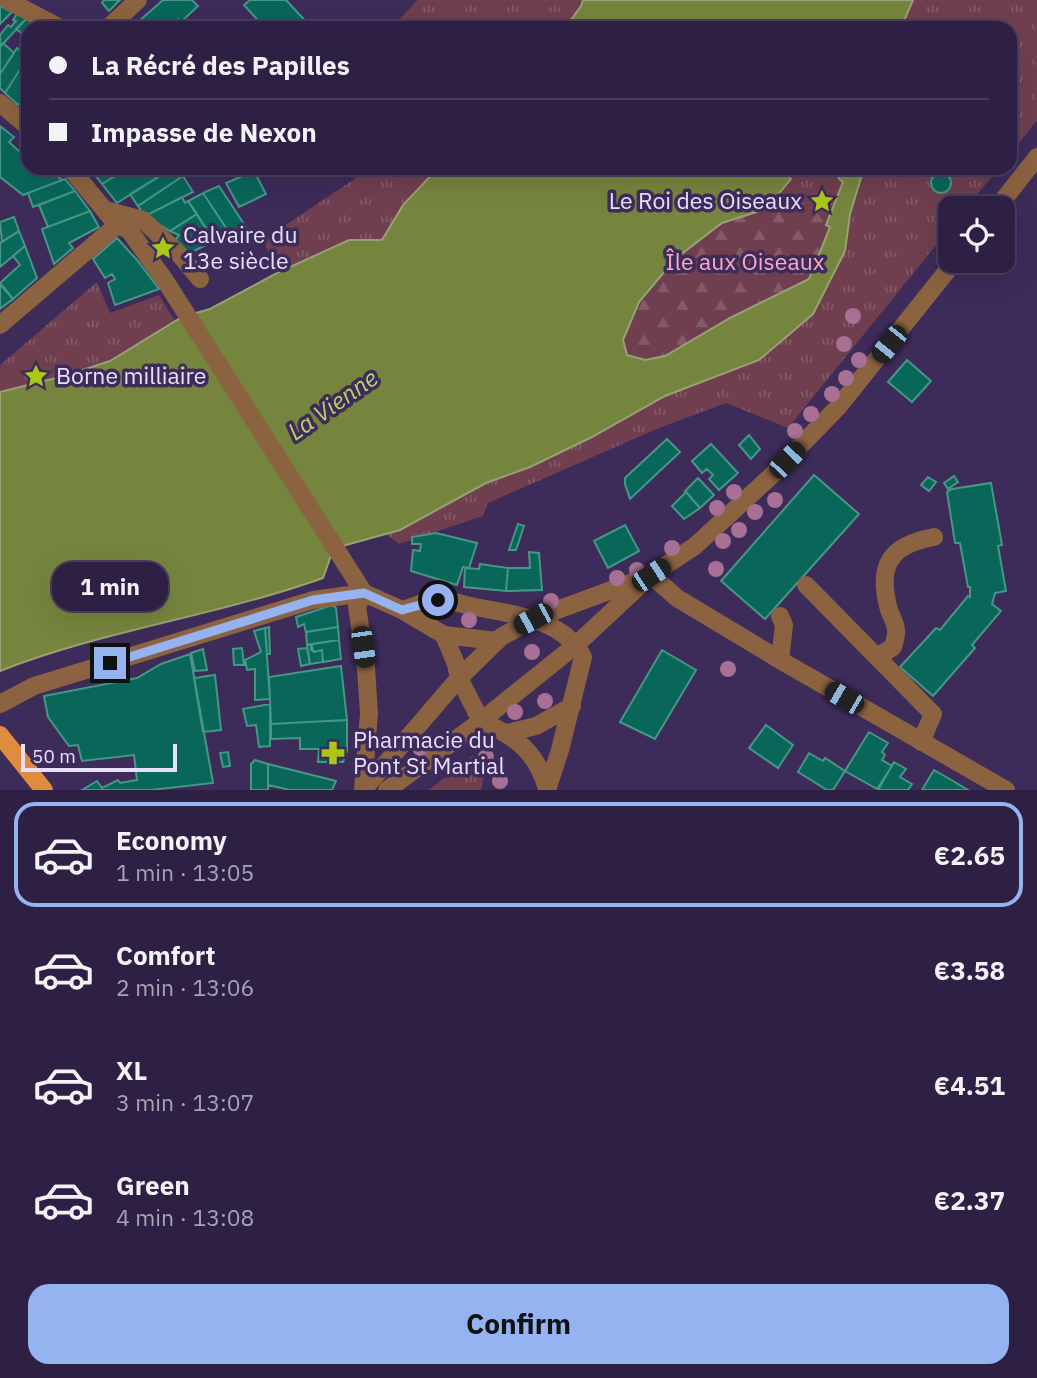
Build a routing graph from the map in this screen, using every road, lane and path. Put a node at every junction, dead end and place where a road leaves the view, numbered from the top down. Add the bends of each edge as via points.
1 (7, 0) edge
2 (138, 0) edge
3 (47, 21) edge
4 (116, 21) edge
5 (0, 103) edge
6 (21, 121) edge
7 (1037, 158) edge
8 (76, 175) edge
9 (1007, 196) edge
10 (105, 210) junction
11 (117, 225) junction
12 (945, 273) edge
13 (200, 279) dead end
14 (0, 325) edge
15 (934, 537) dead end
16 (651, 575) junction
17 (807, 586) dead end
18 (364, 593) junction
19 (402, 610) junction
20 (780, 616) dead end
21 (533, 619) junction
22 (444, 635) junction
23 (496, 641) junction
24 (577, 644) junction
25 (877, 656) junction
26 (780, 660) junction
27 (459, 678) junction
28 (0, 704) edge
29 (572, 706) junction
30 (481, 721) junction
31 (507, 733) junction
32 (5, 742) edge
33 (921, 742) junction
34 (547, 789) edge
35 (44, 790) edge
36 (363, 790) edge
37 (387, 790) edge
38 (1006, 790) edge

1 - 3 street
2 - 4 street
5 - 6 street
7 - 9 street
8 - 10 street
10 - 11 street
10 - 13 street via 143,220
11 - 14 street
11 - 18 street via 129,230 166,282
12 - 16 street via 822,424 695,546
15 - 25 street via 901,547 887,563 884,578 896,631 893,646
16 - 21 street
16 - 24 street
16 - 26 street via 677,598
17 - 25 street
18 - 19 street
18 - 28 street via 313,600 34,686
18 - 36 street via 357,606 369,713
19 - 21 street via 438,600
19 - 22 street
20 - 26 street via 784,625
21 - 23 street
21 - 24 street
22 - 23 street
22 - 27 street
23 - 27 street
24 - 29 street via 583,657
24 - 30 street
25 - 33 street via 933,714
26 - 33 street
27 - 30 street
27 - 36 street
29 - 31 street via 536,726
29 - 34 street
30 - 31 street
30 - 37 street
31 - 34 street via 542,770
32 - 35 main road
33 - 38 street

